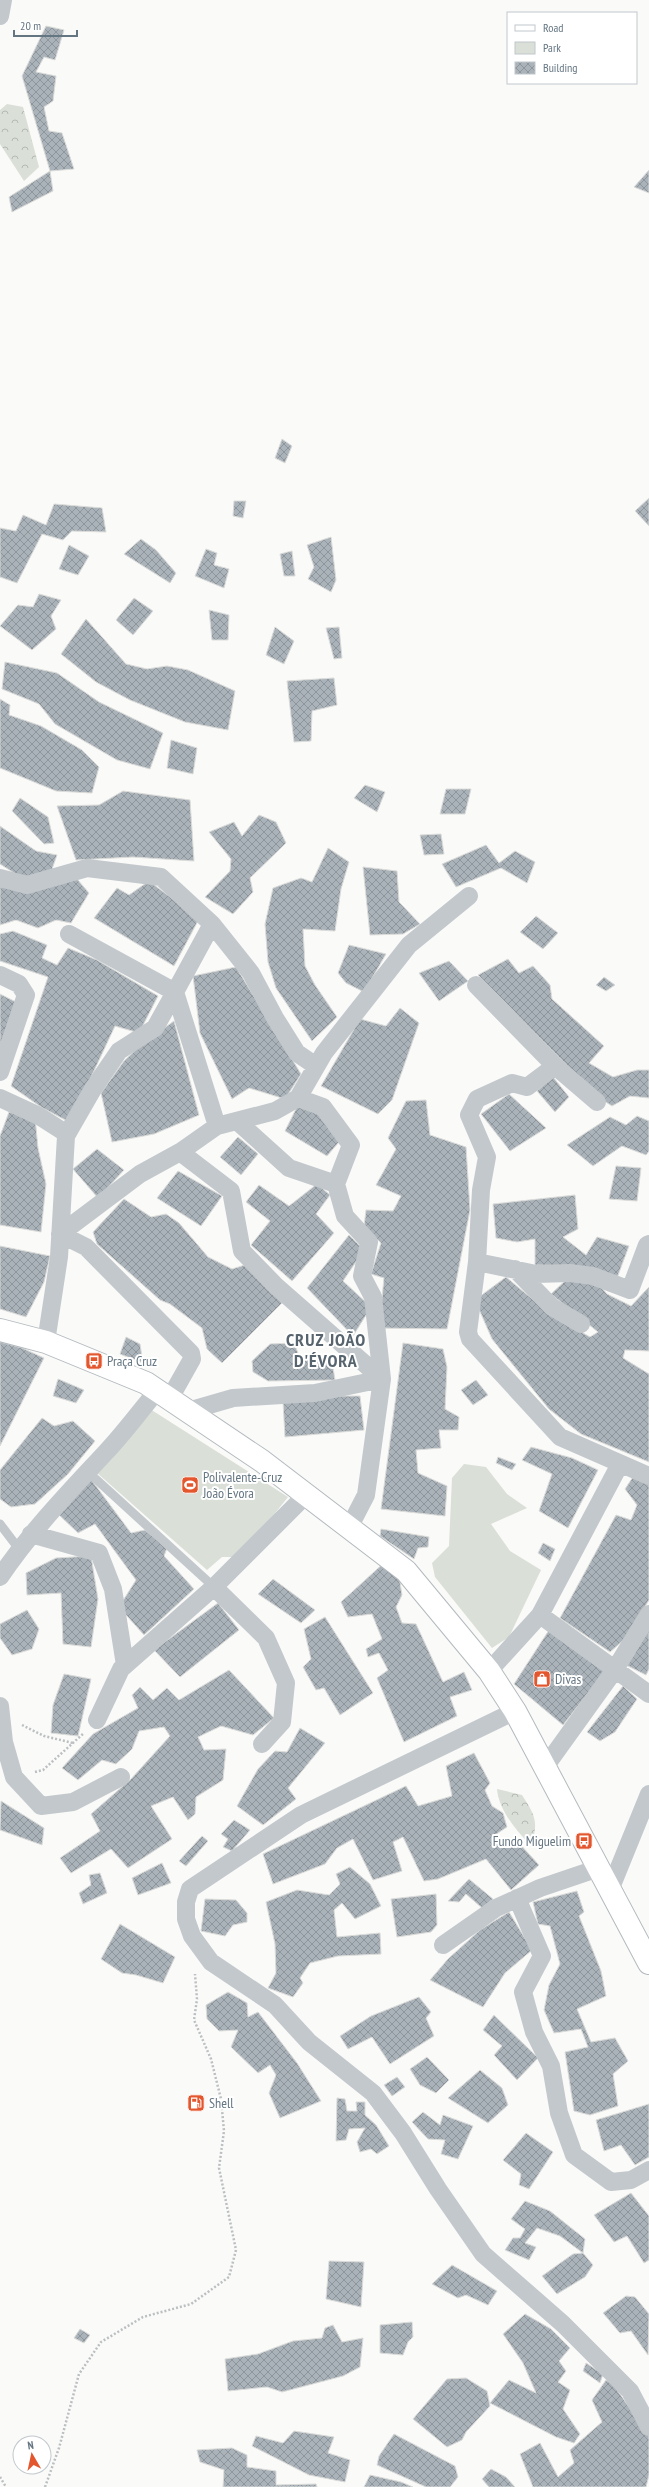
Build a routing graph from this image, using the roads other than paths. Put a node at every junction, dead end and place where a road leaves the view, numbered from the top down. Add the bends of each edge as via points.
1 (3, 0) edge
2 (0, 16) edge
3 (0, 878) edge
4 (469, 896) dead end
5 (212, 924) junction
6 (69, 934) dead end
7 (0, 975) edge
8 (476, 985) dead end
9 (175, 992) junction
10 (316, 1066) junction
11 (555, 1066) junction
12 (0, 1072) edge
13 (0, 1098) edge
14 (298, 1098) junction
15 (597, 1102) dead end
16 (237, 1121) junction
17 (217, 1126) junction
18 (66, 1136) junction
19 (180, 1152) junction
20 (336, 1184) junction
21 (60, 1234) junction
22 (649, 1244) edge
23 (477, 1262) junction
24 (515, 1269) junction
25 (581, 1324) dead end
26 (0, 1330) edge
27 (46, 1342) junction
28 (382, 1379) junction
29 (163, 1395) junction
30 (188, 1411) junction
31 (620, 1464) junction
32 (88, 1471) junction
33 (649, 1476) edge
34 (306, 1495) junction
35 (0, 1524) edge
36 (350, 1526) junction
37 (31, 1534) junction
38 (19, 1549) junction
39 (0, 1577) edge
40 (214, 1587) junction
41 (649, 1614) edge
42 (540, 1615) junction
43 (126, 1665) junction
44 (489, 1671) junction
45 (614, 1671) junction
46 (649, 1694) edge
47 (1, 1711) edge
48 (515, 1711) junction
49 (97, 1720) road end
50 (262, 1744) dead end
51 (545, 1767) junction
52 (121, 1777) dead end
53 (649, 1794) edge
54 (599, 1868) junction
55 (610, 1890) junction
56 (518, 1898) junction
57 (443, 1946) dead end
58 (649, 1963) edge
59 (649, 2170) edge
60 (649, 2427) edge

1 - 2 street
3 - 5 street via 27,885 87,868 161,877
4 - 10 street via 409,945
5 - 9 street
5 - 10 street via 251,973 297,1053
6 - 9 street
7 - 12 street via 19,984 26,995
8 - 11 street
9 - 17 street
9 - 18 street via 155,1028 119,1052 93,1089
10 - 14 street
11 - 15 street
11 - 23 street via 527,1087 512,1083 477,1099 469,1115 487,1157 481,1190
13 - 18 street via 39,1116 64,1132
14 - 16 street via 275,1111
14 - 20 street via 323,1107 351,1145
16 - 17 street
16 - 20 street via 289,1168
17 - 19 street
18 - 21 street
19 - 21 street via 140,1174
19 - 28 street via 231,1191 242,1251 276,1286
20 - 28 street via 345,1216 369,1242 362,1276 373,1296
21 - 27 street
21 - 29 street via 86,1247 192,1353 192,1359
22 - 24 street via 630,1290 593,1276 570,1273 536,1274
23 - 24 street
23 - 31 street via 467,1324 470,1339 560,1437
24 - 25 street via 552,1308
26 - 27 street
27 - 29 street via 146,1383
28 - 30 street via 315,1393 233,1398
28 - 36 street via 366,1495
29 - 30 street
29 - 32 street
30 - 34 street via 262,1460
31 - 33 street
31 - 42 street
32 - 37 street
32 - 40 lane
34 - 36 street
34 - 40 street
35 - 38 lane
36 - 44 street via 406,1571
37 - 38 street
37 - 43 street via 99,1553 113,1590
38 - 39 street
40 - 43 street
40 - 50 street via 266,1638 286,1683 282,1722
41 - 45 street
42 - 44 street
42 - 45 street
43 - 49 street via 121,1669
44 - 48 street
45 - 46 street
45 - 51 street
47 - 52 street via 4,1742 14,1777 41,1806 73,1802
48 - 51 street
48 - 60 street via 301,1815 190,1889 186,1902 186,1919 192,1936 211,1962 275,2005 309,2042 373,2093 403,2133 483,2254 563,2324 630,2391
51 - 54 street
53 - 55 street
54 - 55 street
54 - 56 street
55 - 58 street
56 - 57 street via 496,1908
56 - 59 street via 542,1956 523,1992 534,2032 551,2066 559,2113 574,2155 611,2182 631,2180

